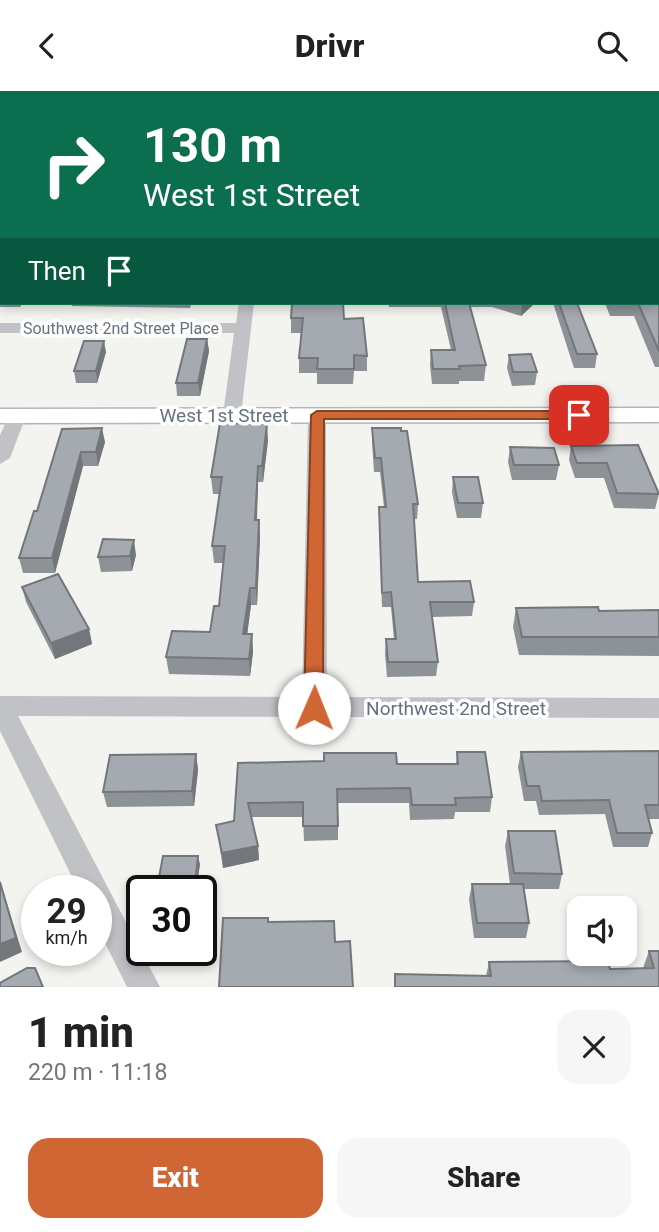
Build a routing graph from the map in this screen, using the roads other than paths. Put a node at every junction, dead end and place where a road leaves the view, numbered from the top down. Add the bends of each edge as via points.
1 (246, 305) edge
2 (0, 328) edge
3 (243, 328) junction
4 (232, 415) junction
5 (317, 415) junction
6 (659, 415) edge
7 (8, 416) edge
8 (0, 458) edge
9 (0, 706) edge
10 (314, 708) junction
11 (659, 708) edge
12 (86, 875) edge
13 (112, 926) edge
14 (144, 987) edge

1 - 3 street
2 - 3 street, Southwest 2nd Street Place
3 - 4 street
4 - 5 main road, West 1st Street
4 - 7 main road, West 1st Street
5 - 6 main road, West 1st Street
5 - 10 street
7 - 8 street
9 - 10 street, Northwest 2nd Street
9 - 12 street
10 - 11 street, Northwest 2nd Street
13 - 14 street

